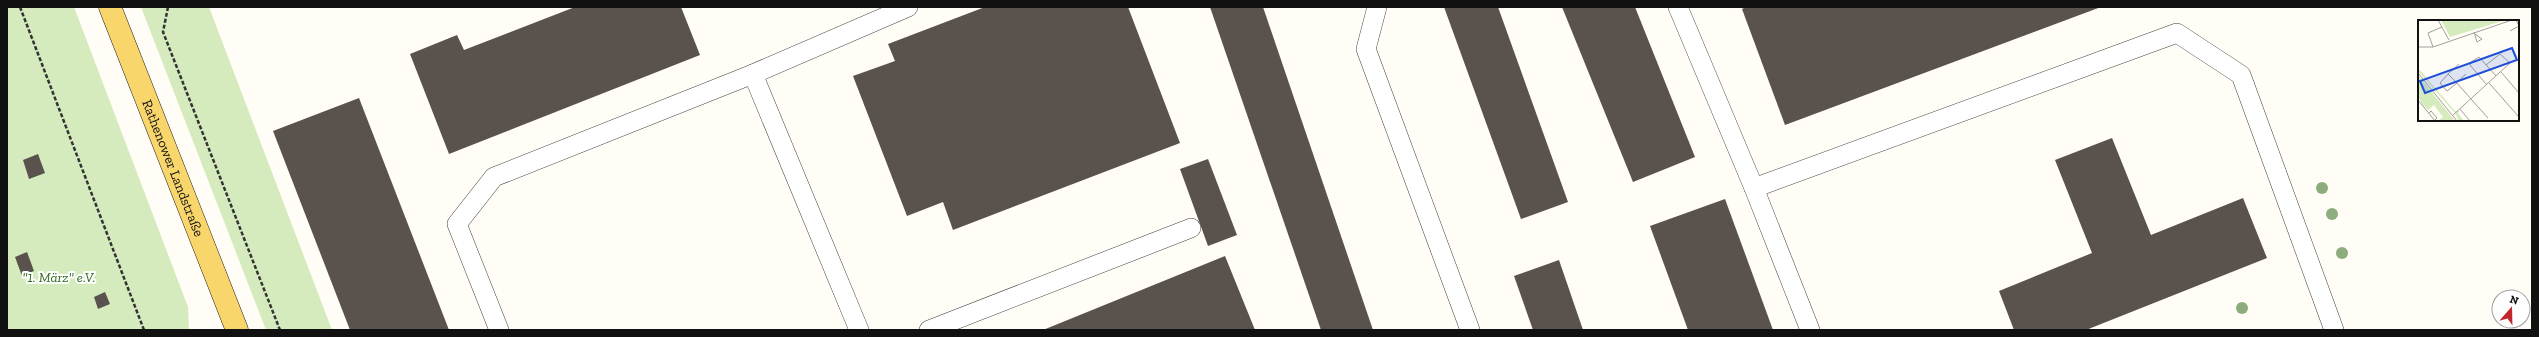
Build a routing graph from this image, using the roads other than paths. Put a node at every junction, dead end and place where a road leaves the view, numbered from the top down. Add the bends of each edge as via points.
1 (110, 7) edge
2 (908, 7) edge
3 (1377, 7) edge
4 (1678, 7) edge
5 (753, 74) junction
6 (1754, 188) junction
7 (1191, 228) dead end
8 (237, 330) edge
9 (499, 330) edge
10 (859, 330) edge
11 (929, 330) edge
12 (1470, 330) edge
13 (1810, 330) edge
14 (2334, 330) edge

1 - 8 main road, Rathenower Landstraße
2 - 5 lane
3 - 12 lane via 1366,49
4 - 6 lane
5 - 9 lane via 494,177 457,224
5 - 10 lane
6 - 13 lane
6 - 14 lane via 2177,33 2241,75
7 - 11 lane

